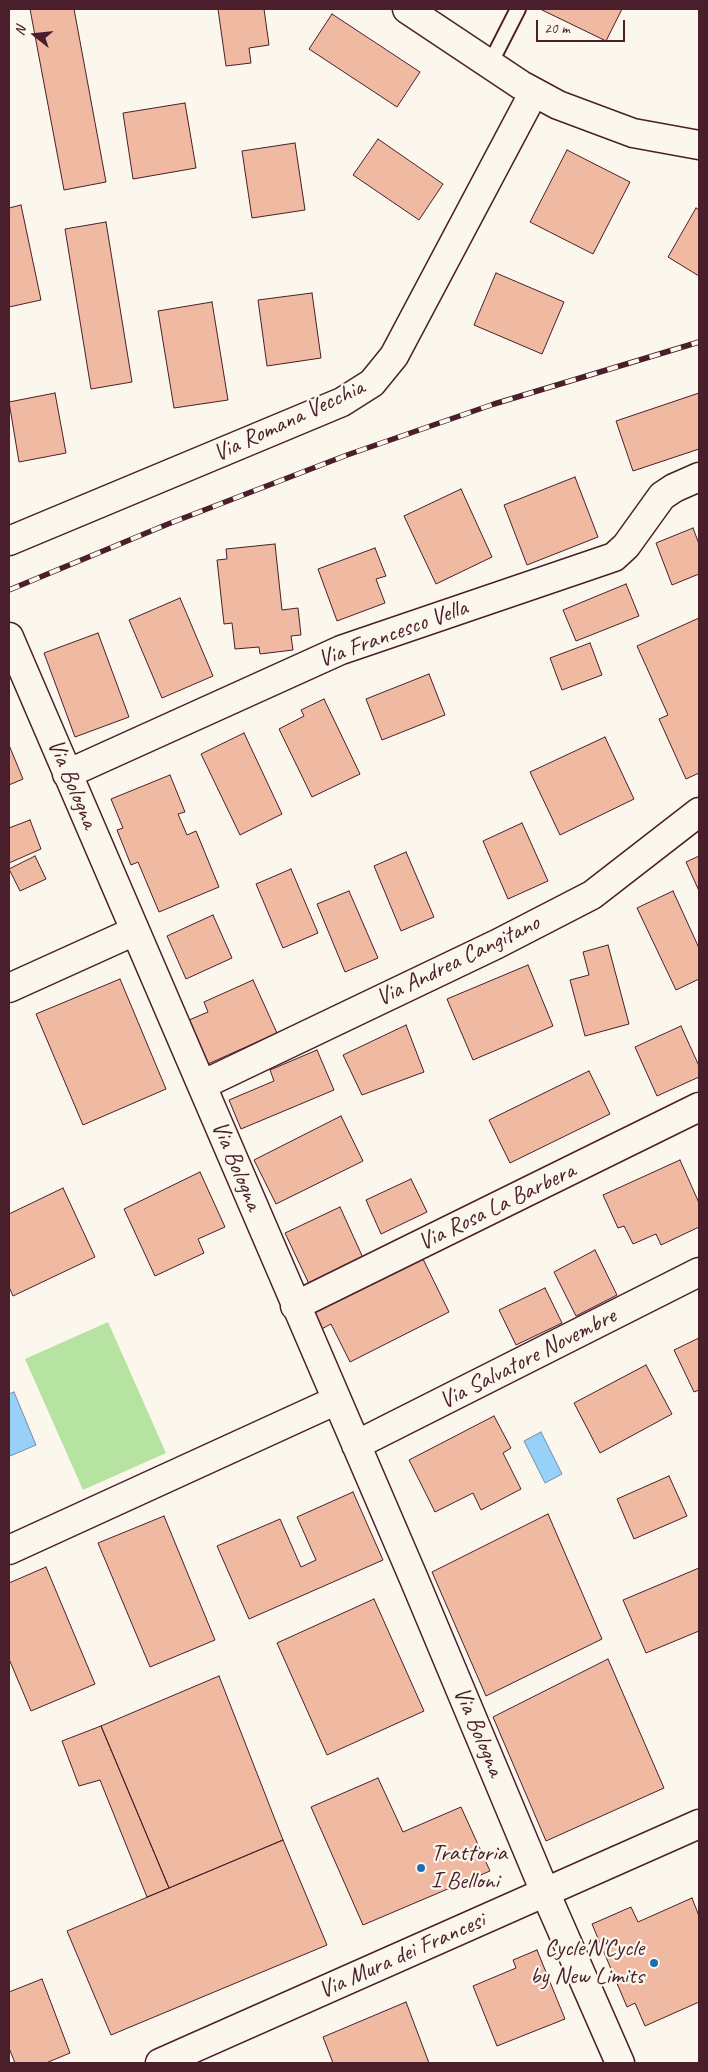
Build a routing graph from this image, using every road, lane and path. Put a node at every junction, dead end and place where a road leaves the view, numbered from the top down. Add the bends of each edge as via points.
1 (407, 9) edge
2 (518, 9) edge
3 (490, 64) junction
4 (534, 92) junction
5 (699, 145) edge
6 (699, 477) edge
7 (9, 541) edge
8 (9, 637) edge
9 (67, 774) junction
10 (699, 812) edge
11 (135, 931) junction
12 (9, 988) edge
13 (202, 1085) junction
14 (699, 1107) edge
15 (699, 1272) edge
16 (295, 1306) junction
17 (337, 1400) junction
18 (356, 1445) junction
19 (9, 1550) edge
20 (699, 1824) edge
21 (545, 1892) junction
22 (160, 2063) edge
23 (620, 2063) edge

1 - 3 street
2 - 3 lane
3 - 4 street
4 - 5 street via 579,114 633,133
4 - 7 street, Via Romana Vecchia via 394,356 372,383 342,402
6 - 9 street, Via Francesco Vella via 662,496 626,546 614,557 341,650
8 - 9 street, Via Bologna
9 - 11 street, Via Bologna
10 - 13 street, Via Andrea Cangitano via 592,894 488,948
11 - 12 street
11 - 13 street, Via Bologna
13 - 16 street, Via Bologna
14 - 16 street, Via Rosa La Barbera
15 - 18 street, Via Salvatore Novembre
16 - 17 street, Via Bologna
17 - 18 street, Via Bologna
17 - 19 street
18 - 21 street, Via Bologna
20 - 21 street, Via Mura dei Francesi
21 - 22 street, Via Mura dei Francesi
21 - 23 street, Via Bologna

